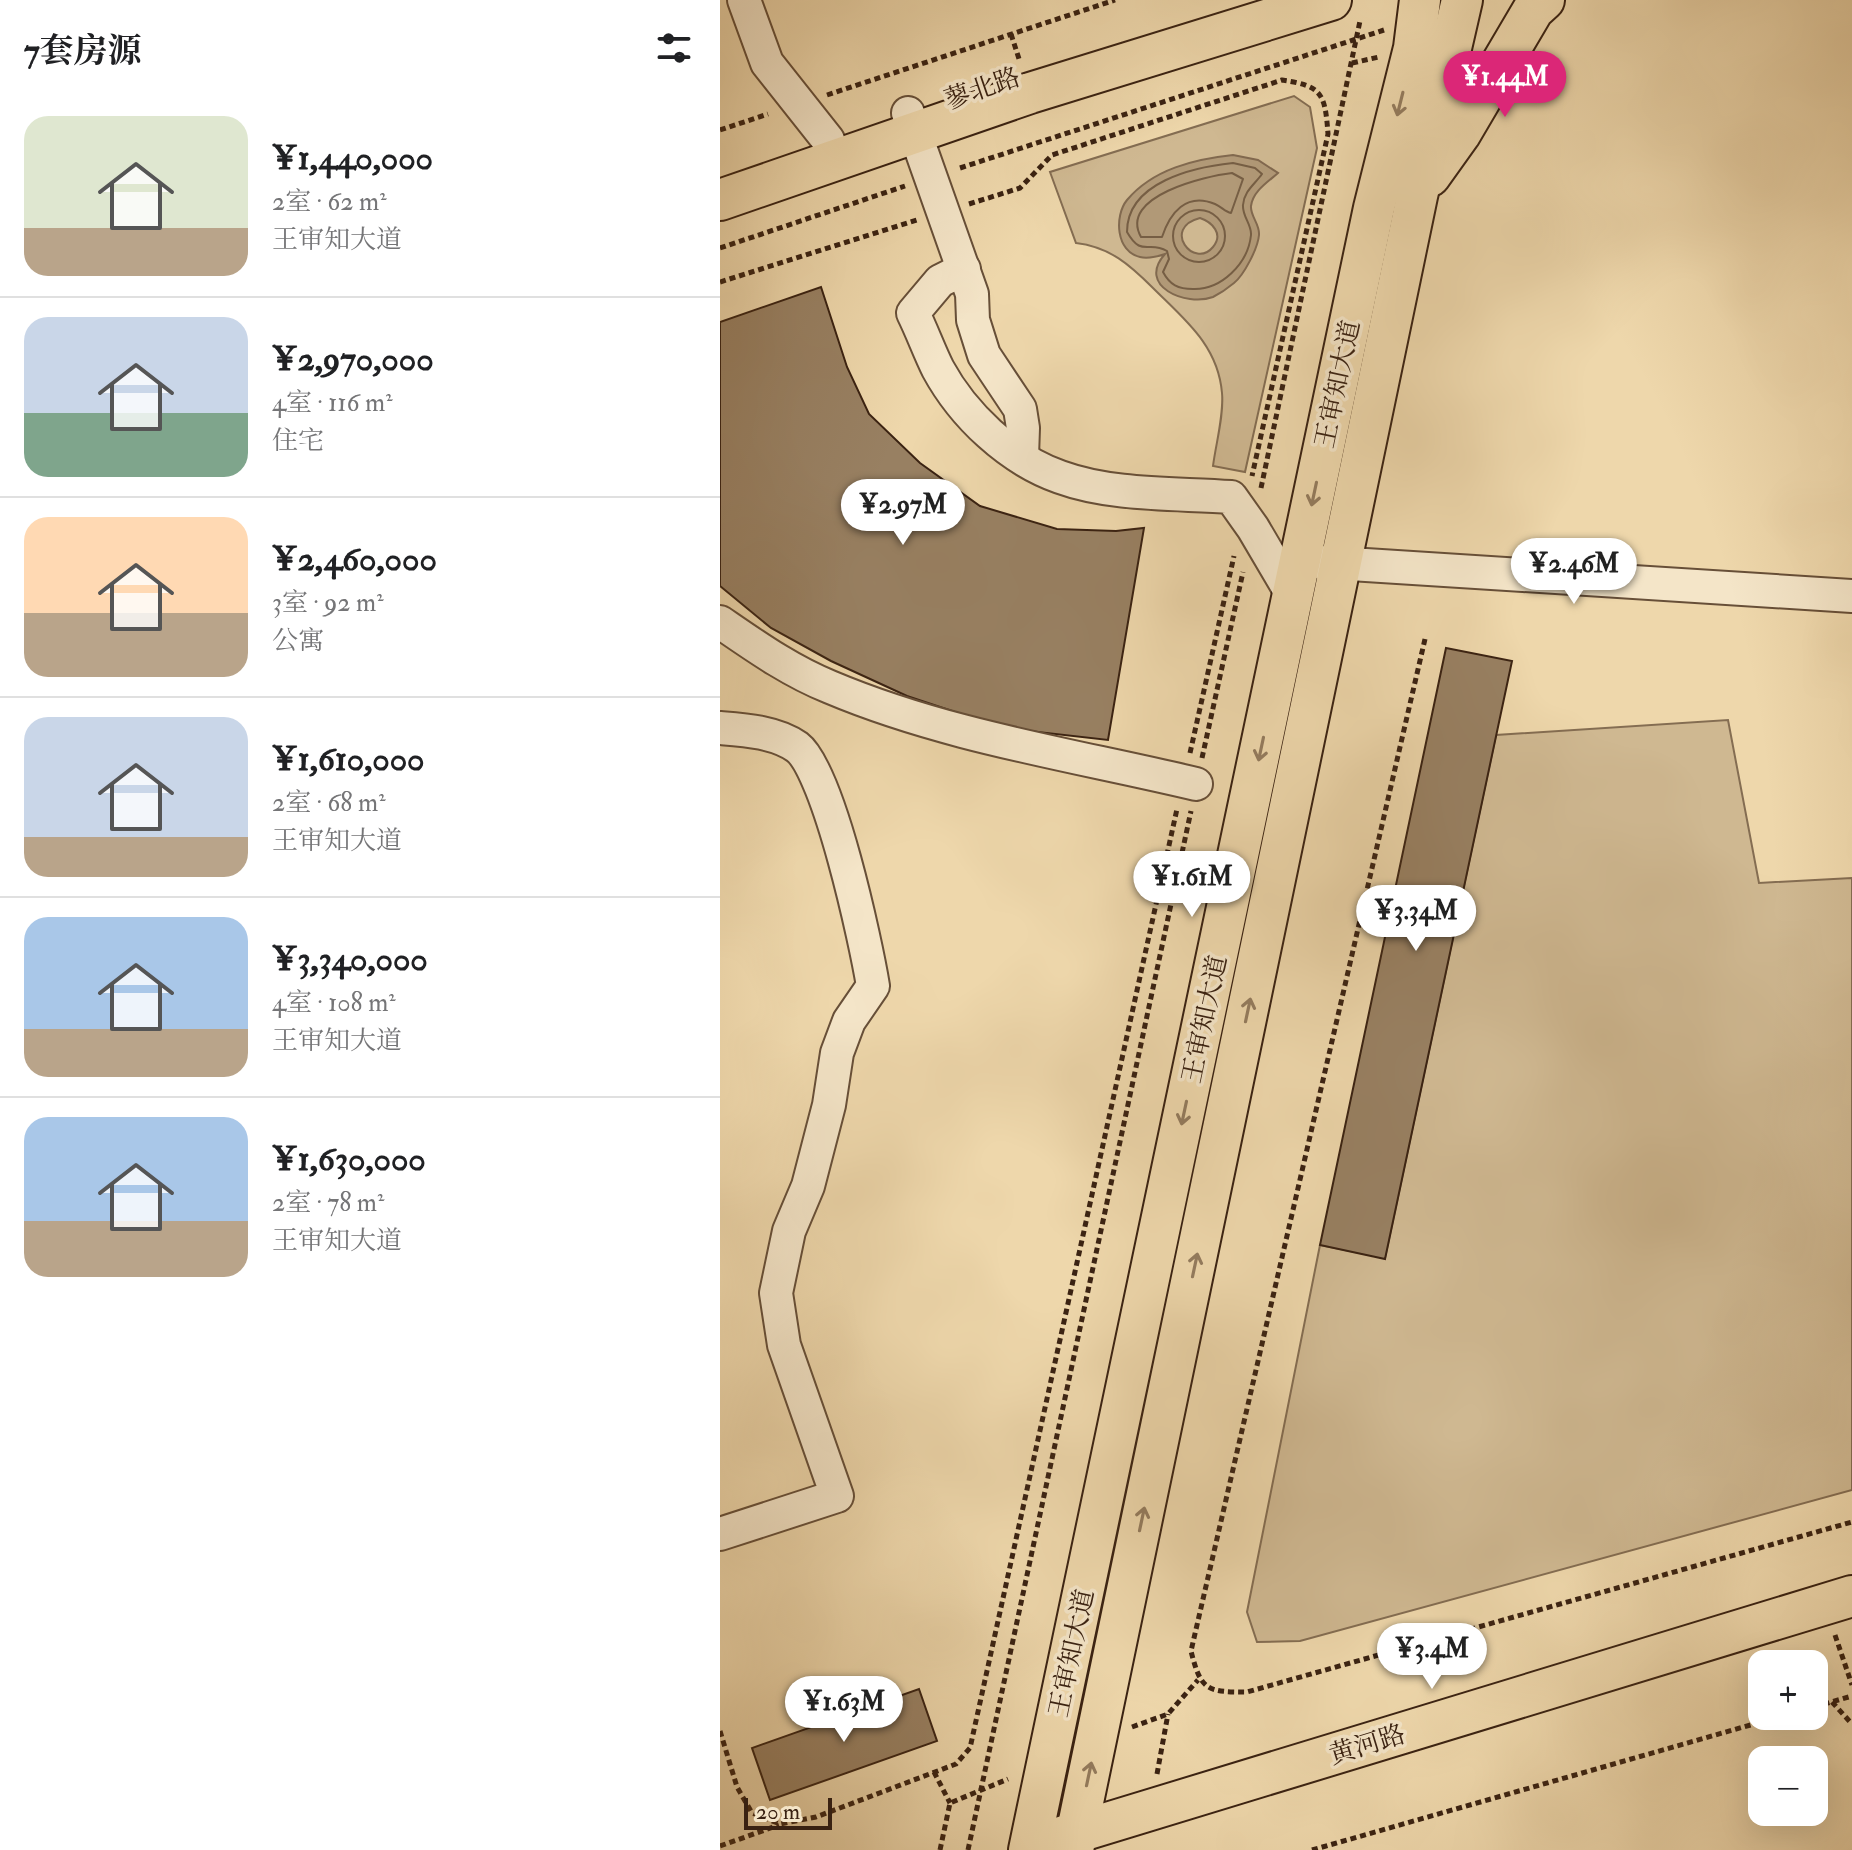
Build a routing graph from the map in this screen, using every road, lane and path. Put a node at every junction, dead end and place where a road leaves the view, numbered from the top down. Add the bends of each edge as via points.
1 (744, 0) edge
2 (1115, 0) edge
3 (1244, 0) edge
4 (1462, 0) edge
5 (1544, 0) edge
6 (1346, 6) edge
7 (1419, 9) edge
8 (1356, 39) junction
9 (800, 104) junction
10 (912, 122) junction
11 (720, 130) edge
12 (828, 140) junction
13 (720, 176) edge
14 (931, 177) junction
15 (1417, 196) junction
16 (720, 200) edge
17 (944, 211) junction
18 (720, 248) edge
19 (964, 269) junction
20 (720, 282) edge
21 (1022, 457) junction
22 (1248, 521) junction
23 (1340, 563) junction
24 (1296, 578) junction
25 (1852, 596) edge
26 (720, 622) edge
27 (1425, 639) dead end
28 (720, 728) edge
29 (1190, 783) junction
30 (1852, 1522) edge
31 (720, 1534) edge
32 (1838, 1600) edge
33 (1198, 1680) junction
34 (1852, 1685) edge
35 (1852, 1696) edge
36 (1832, 1702) junction
37 (1828, 1703) edge
38 (1168, 1714) dead end
39 (1852, 1724) edge
40 (1748, 1726) edge
41 (720, 1731) edge
42 (934, 1772) junction
43 (950, 1803) dead end
44 (780, 1824) junction
45 (1075, 1841) edge
46 (720, 1846) edge
47 (1027, 1849) edge
48 (968, 1850) edge
49 (1312, 1850) edge

1 - 9 street via 767,63
2 - 9 path
3 - 10 main road, 蓼北路
4 - 15 main road
5 - 15 main road
6 - 8 path
6 - 10 main road
7 - 8 path
7 -> 24 main road, 王审知大道
8 - 14 path
8 - 22 path
9 - 11 path
9 - 12 street
10 - 12 main road, 蓼北路
10 - 14 street
10 - 16 main road
12 - 13 main road, 蓼北路
14 - 17 street
14 - 18 path
15 - 23 main road
17 - 19 street
17 - 20 path
17 - 22 path via 1020,188 1052,155 1282,80 1309,84 1321,97 1328,134
19 - 21 street via 984,355 1020,409
19 - 21 street via 940,281 913,313 939,370 975,421
21 - 22 street via 1059,477 1103,487 1231,497
22 - 24 street
22 - 29 path
22 - 29 path
23 - 24 street
23 - 25 street
45 -> 23 main road
24 -> 47 main road, 王审知大道
26 - 29 street via 763,653 844,692 916,717
27 - 33 path via 1191,1651
28 - 31 street via 758,732 798,748 820,781 865,935 873,986 849,1021 837,1053 829,1105 808,1186 789,1231 776,1293 784,1345 837,1496
29 - 42 path via 970,1748 956,1764
29 - 48 path
30 - 33 path via 1247,1692 1214,1692
32 - 34 path
32 - 45 main road, 黄河路
33 - 38 path
35 - 36 path
36 - 37 path
36 - 39 path
40 - 49 path
41 - 44 path via 737,1787 752,1813
42 - 43 path
42 - 44 path via 816,1817
44 - 46 path
45 - 47 main road, 黄河路

